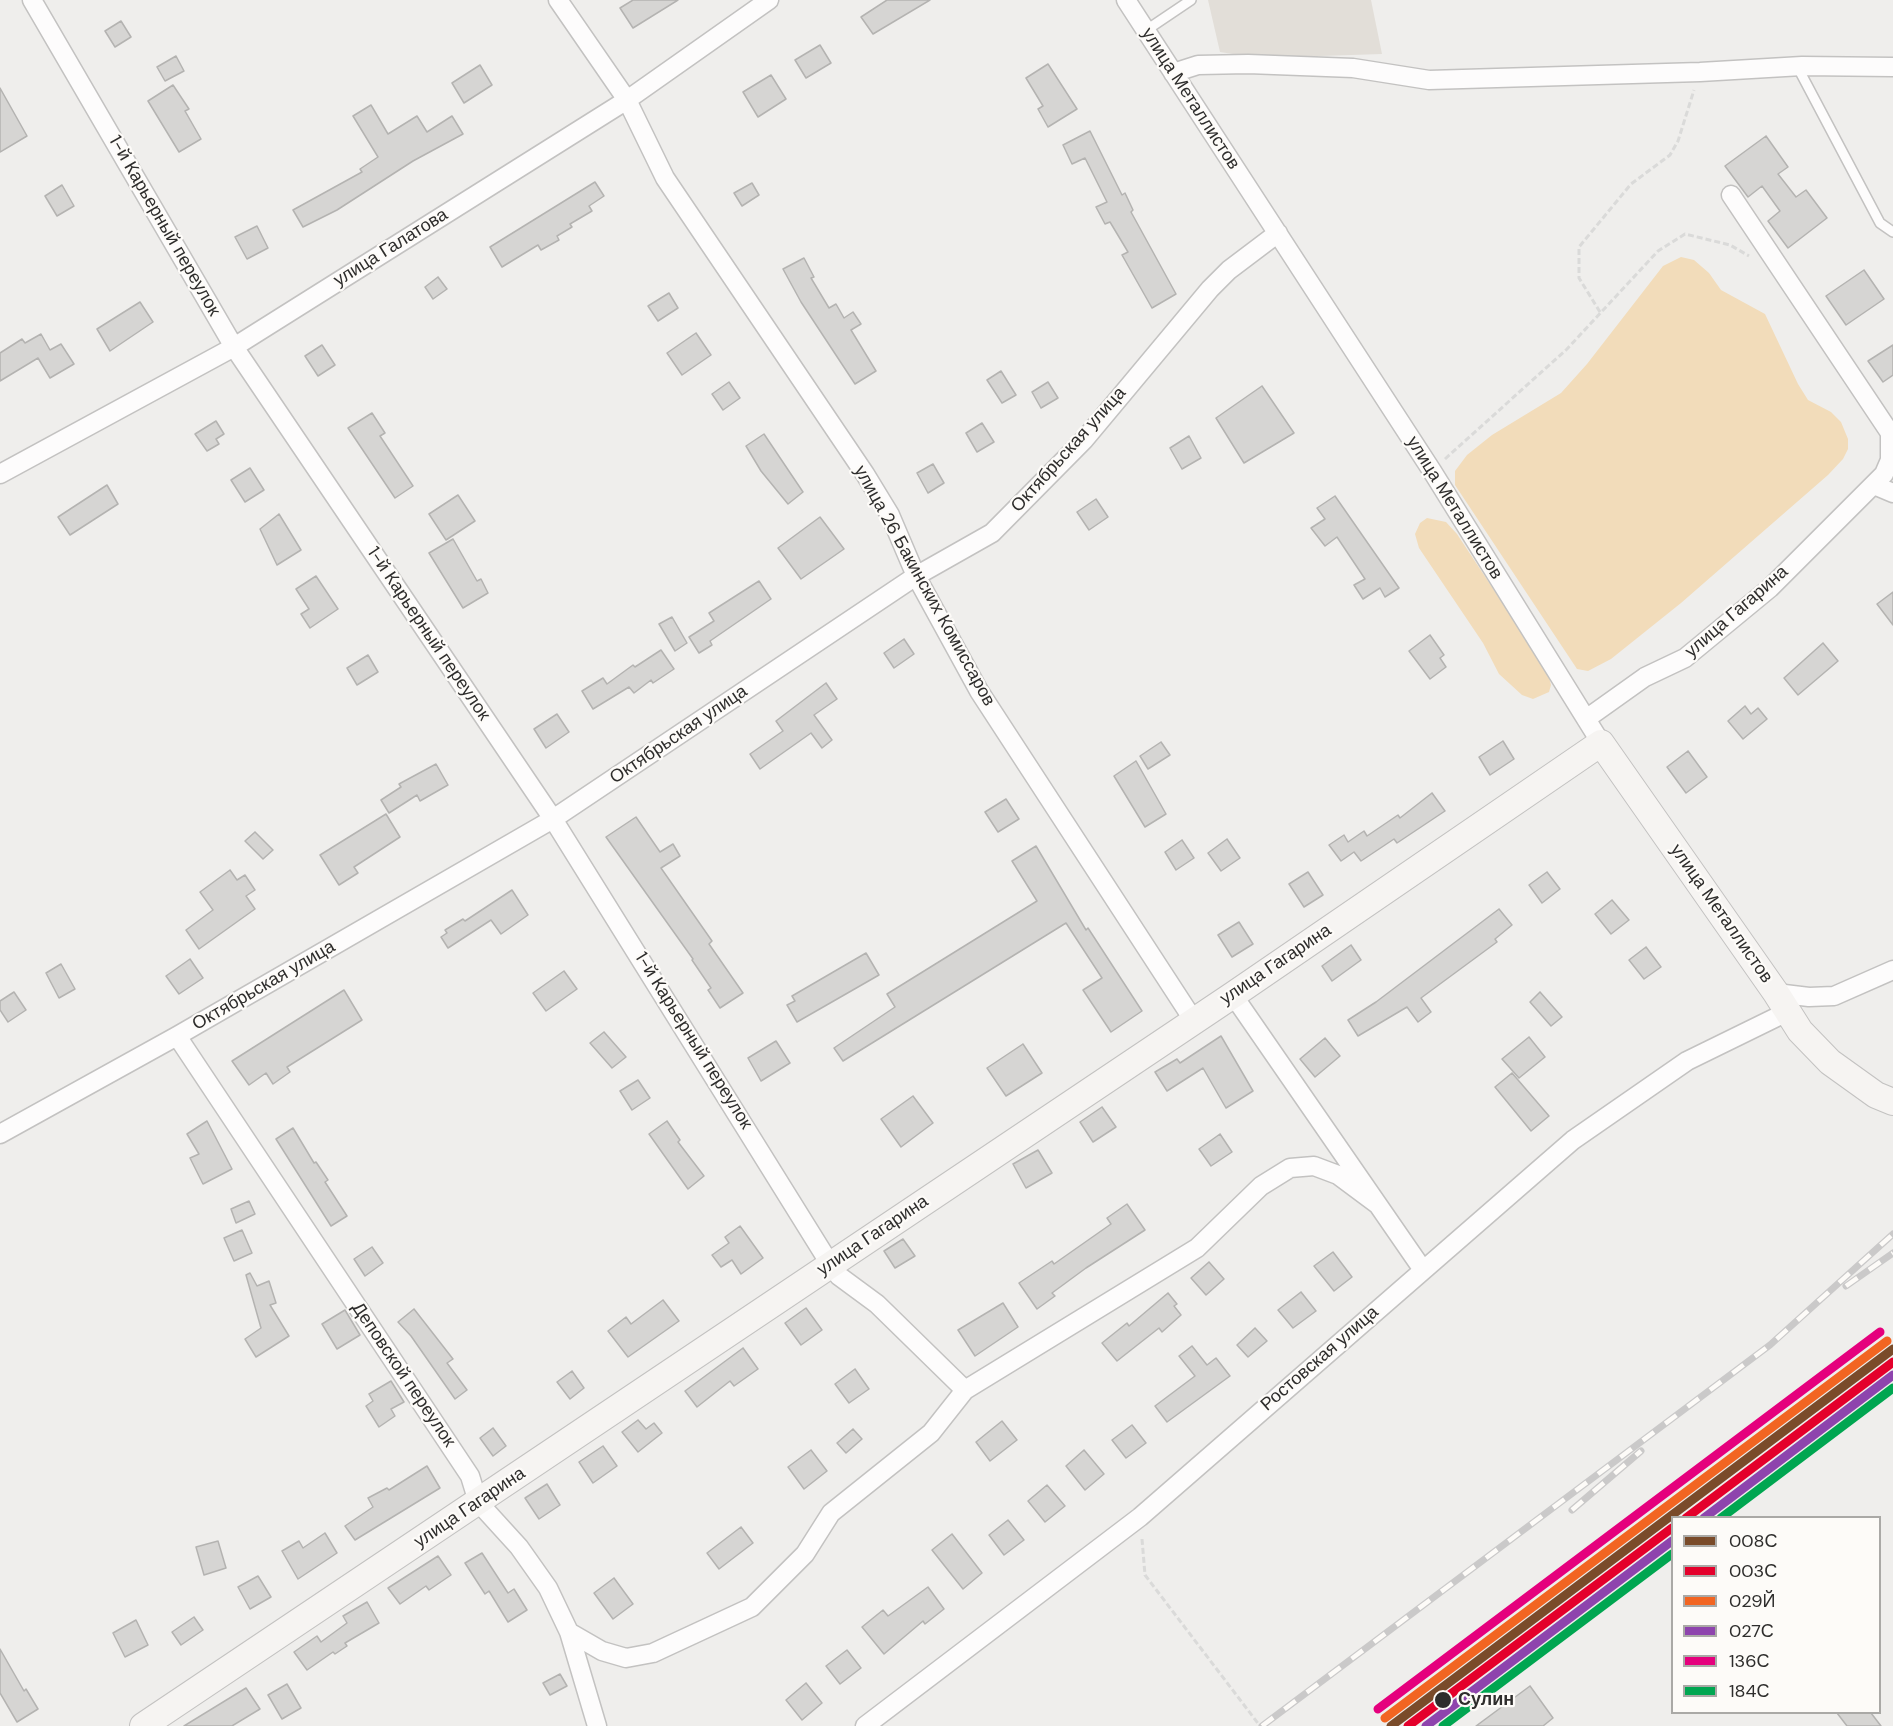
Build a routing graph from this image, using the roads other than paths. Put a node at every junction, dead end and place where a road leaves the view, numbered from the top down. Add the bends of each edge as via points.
1 (32, 0) edge
2 (558, 0) edge
3 (769, 0) edge
4 (1126, 0) edge
5 (1191, 0) edge
6 (1145, 31) junction
7 (1797, 66) junction
8 (1893, 67) edge
9 (1173, 73) junction
10 (627, 100) junction
11 (1731, 195) dead end
12 (1893, 232) edge
13 (1278, 233) junction
14 (234, 347) junction
15 (0, 474) edge
16 (1884, 478) edge
17 (1893, 493) edge
18 (916, 576) junction
19 (1586, 719) junction
20 (1601, 743) junction
21 (554, 819) junction
22 (1893, 970) edge
23 (1233, 994) junction
24 (1782, 1002) junction
25 (1194, 1021) junction
26 (177, 1036) junction
27 (1893, 1102) edge
28 (0, 1134) edge
29 (1377, 1204) junction
30 (830, 1264) junction
31 (1423, 1270) junction
32 (965, 1390) junction
33 (478, 1503) junction
34 (569, 1632) junction
35 (143, 1726) edge
36 (597, 1726) edge
37 (865, 1726) edge

1 - 14 street, 1-й Карьерный переулок
2 - 10 street, улица 26 Бакинских Комиссаров
3 - 10 street, улица Галатова
4 - 6 street, улица Металлистов
5 - 6 lane
6 - 9 street, улица Металлистов
7 - 8 street
7 - 9 street via 1429,80 1353,68 1218,64
7 - 12 lane via 1880,223
9 - 13 street, улица Металлистов
10 - 14 street, улица Галатова
10 - 18 street, улица 26 Бакинских Комиссаров via 666,178 885,507
11 - 16 street via 1890,433 1890,460
13 - 18 street, Октябрьская улица via 1210,289 1084,440 992,533
13 - 19 street, улица Металлистов
14 - 15 street, улица Галатова
14 - 21 street, 1-й Карьерный переулок
16 - 17 street
16 - 19 street, улица Гагарина via 1770,588 1685,658 1645,677
18 - 21 street, Октябрьская улица
18 - 25 street, улица 26 Бакинских Комиссаров via 979,691
19 - 20 street, улица Металлистов
20 - 23 main road, улица Гагарина
20 - 24 main road, улица Металлистов
21 - 26 street, Октябрьская улица
21 - 30 street, 1-й Карьерный переулок
22 - 24 street via 1834,996
23 - 25 main road, улица Гагарина
23 - 29 street
24 - 27 main road, улица Металлистов via 1809,1043 1830,1062 1876,1095
24 - 31 street, Ростовская улица via 1687,1061 1573,1140
25 - 30 main road, улица Гагарина
26 - 28 street, Октябрьская улица
26 - 33 street, Деповской переулок via 470,1476
29 - 31 street
29 - 32 street via 1338,1175 1314,1166 1290,1168 1260,1186 1197,1248
30 - 32 street, 1-й Карьерный переулок
30 - 33 main road, улица Гагарина
31 - 37 street, Ростовская улица via 1140,1517
32 - 34 street via 932,1433 831,1513 805,1554 752,1607 653,1653 626,1658 602,1651
33 - 34 street, Деповской переулок via 519,1547 548,1588
33 - 35 main road, улица Гагарина
34 - 36 street, Деповской переулок

